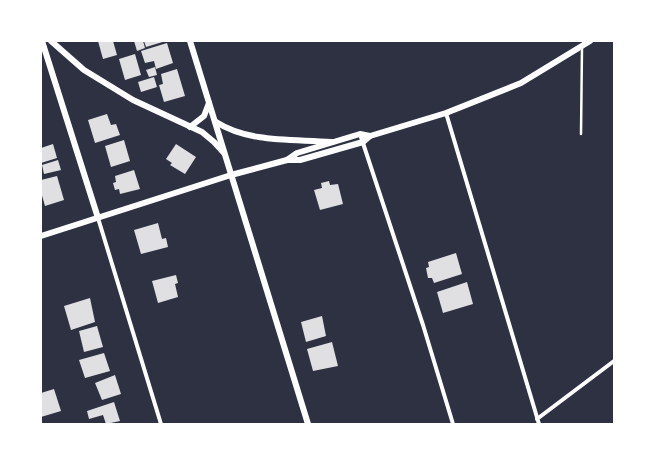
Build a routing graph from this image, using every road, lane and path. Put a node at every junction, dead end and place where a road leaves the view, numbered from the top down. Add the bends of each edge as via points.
1 (42, 41) edge
2 (51, 41) edge
3 (190, 41) edge
4 (590, 41) edge
5 (582, 47) junction
6 (209, 103) junction
7 (446, 113) junction
8 (216, 122) junction
9 (190, 127) junction
10 (360, 134) junction
11 (581, 134) dead end
12 (370, 136) junction
13 (331, 142) junction
14 (363, 142) junction
15 (226, 156) junction
16 (287, 160) junction
17 (231, 175) junction
18 (98, 218) junction
19 (41, 236) edge
20 (614, 361) edge
21 (537, 419) junction
22 (161, 424) edge
23 (308, 424) edge
24 (453, 424) edge
25 (539, 424) edge

1 - 18 street
2 - 9 street via 84,70 106,85
3 - 6 street
4 - 5 street
5 - 7 street via 521,83
5 - 11 lane
6 - 8 street
6 - 9 street via 204,116
7 - 12 street
7 - 21 street
8 - 13 street via 246,135
8 - 15 street
9 - 15 street via 208,136
10 - 12 street
10 - 13 street
10 - 14 street
12 - 14 street
13 - 16 street via 297,153
14 - 16 street via 300,160
14 - 24 street
15 - 17 street
16 - 17 street
17 - 18 street
17 - 23 street
18 - 19 street
18 - 22 street
20 - 21 street
21 - 25 street

